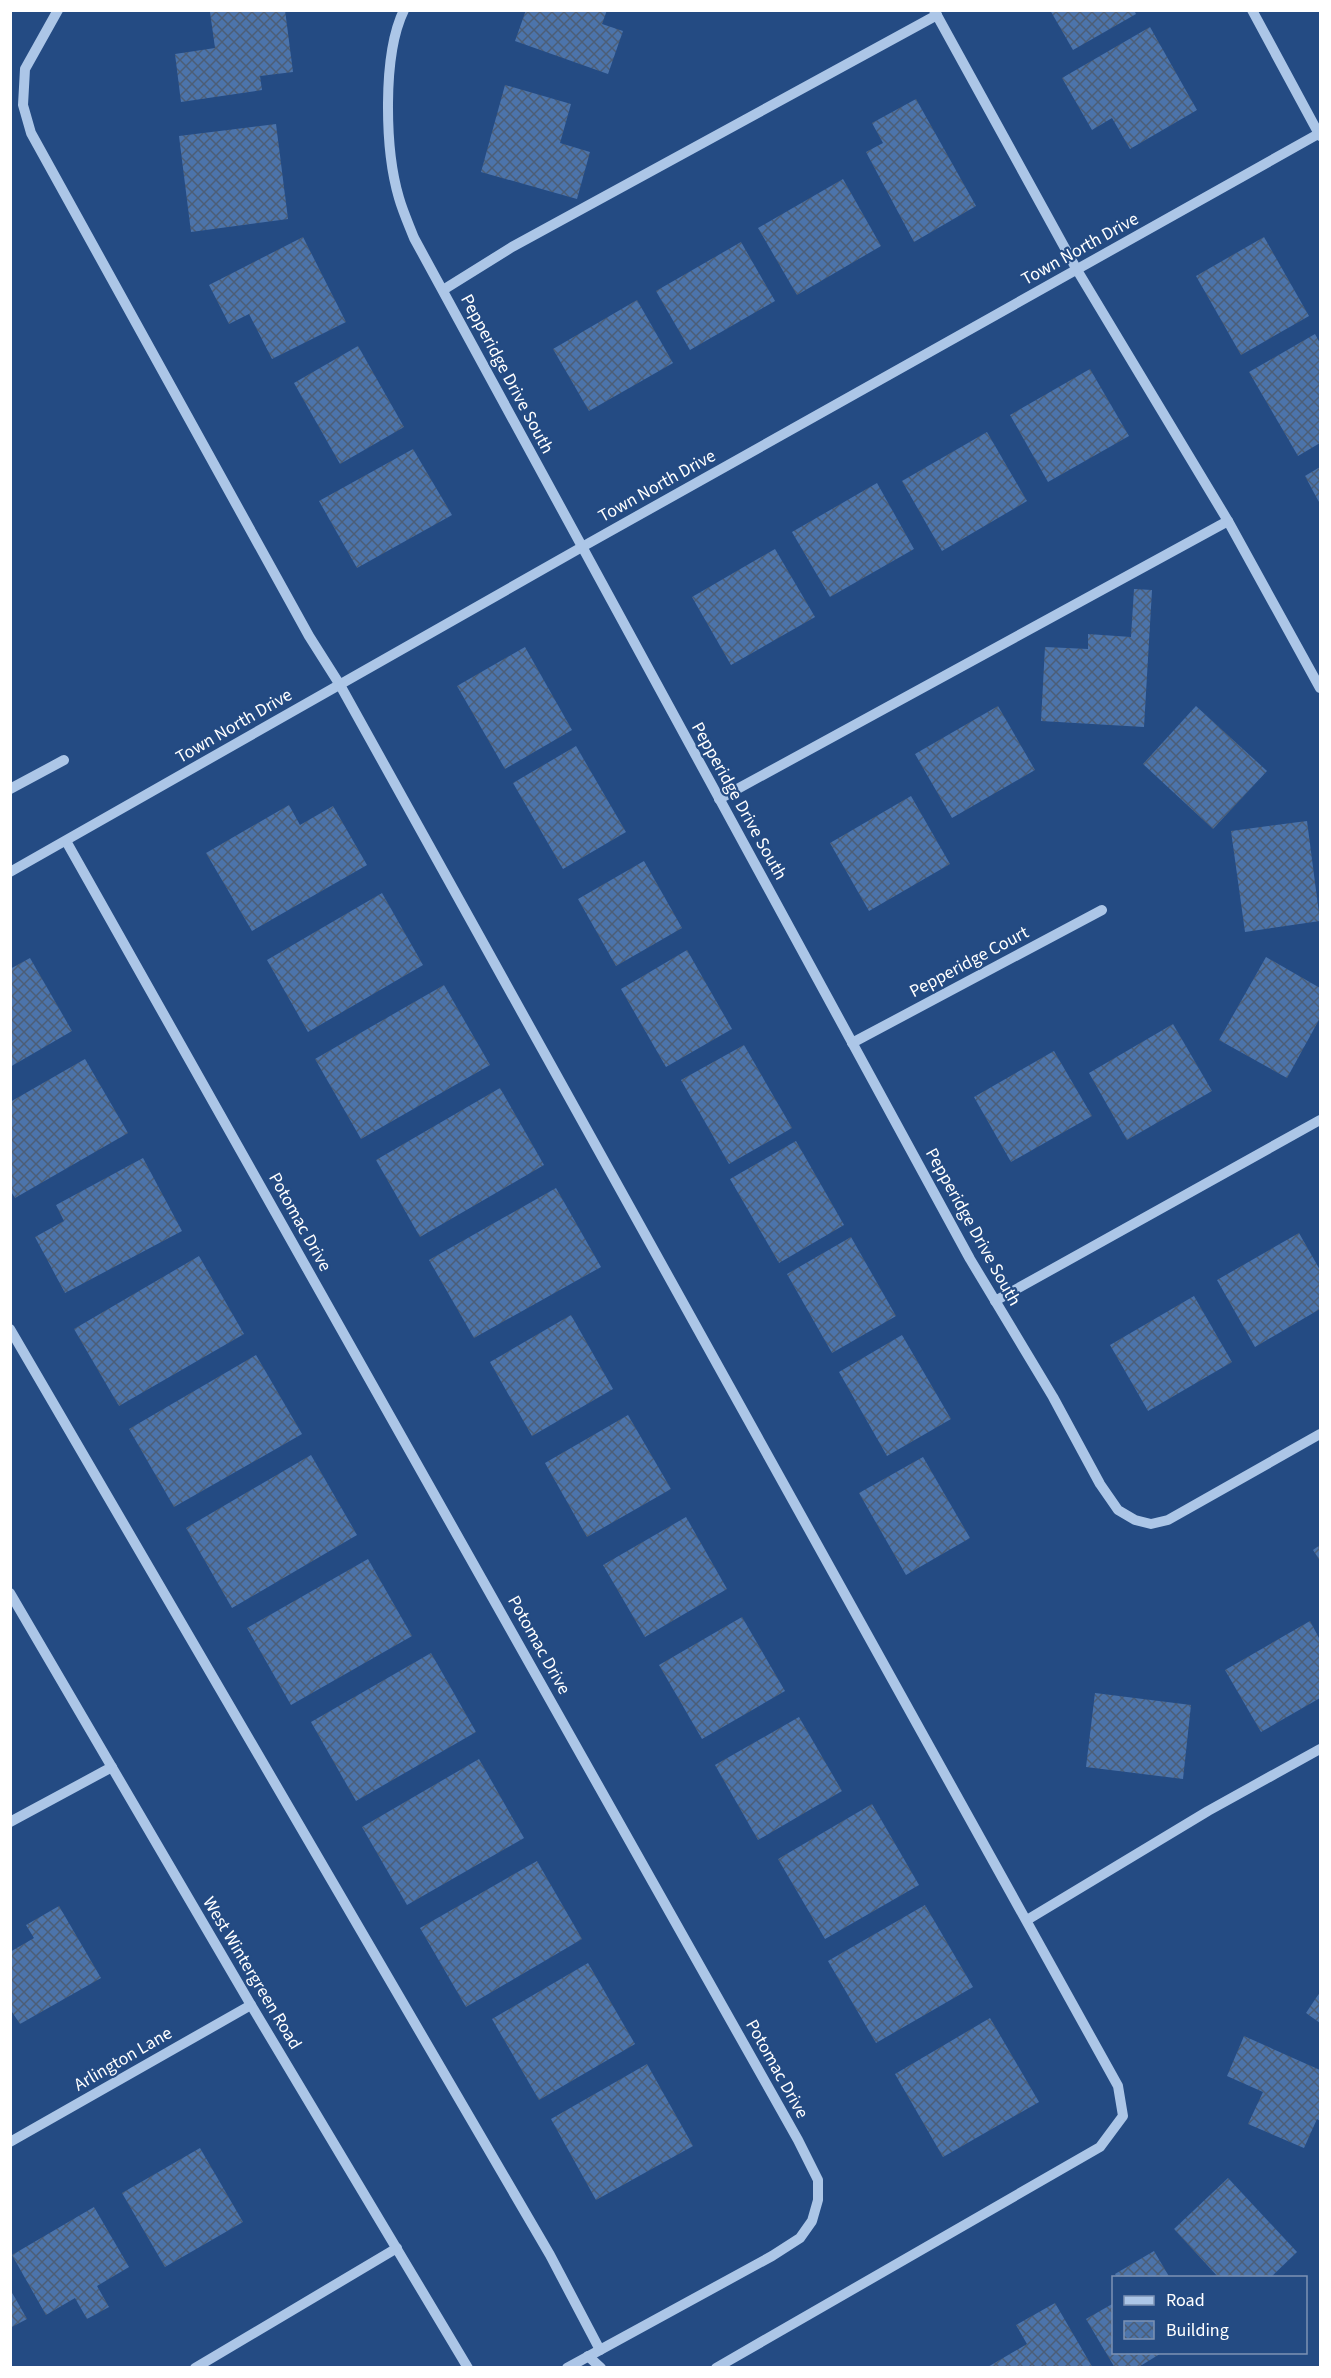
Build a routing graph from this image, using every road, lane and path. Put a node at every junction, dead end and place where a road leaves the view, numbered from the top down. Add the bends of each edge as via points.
1 (58, 10) edge
2 (404, 10) edge
3 (1252, 10) edge
4 (935, 13) edge
5 (1320, 134) edge
6 (1077, 270) junction
7 (443, 290) junction
8 (1228, 521) junction
9 (582, 547) junction
10 (340, 685) junction
11 (1320, 688) edge
12 (64, 760) dead end
13 (10, 789) edge
14 (719, 799) junction
15 (66, 841) junction
16 (10, 872) edge
17 (1102, 910) dead end
18 (852, 1043) junction
19 (1320, 1120) edge
20 (995, 1301) junction
21 (10, 1329) edge
22 (1320, 1434) edge
23 (10, 1593) edge
24 (1320, 1749) edge
25 (112, 1767) junction
26 (10, 1822) edge
27 (1027, 1920) junction
28 (251, 2005) junction
29 (10, 2142) edge
30 (397, 2248) junction
31 (600, 2350) junction
32 (588, 2356) junction
33 (195, 2367) edge
34 (468, 2367) edge
35 (567, 2367) edge
36 (602, 2367) edge
37 (716, 2367) edge

1 - 10 street via 25,69 22,105 31,133 309,636
2 - 7 street, Pepperidge Drive South via 387,82 392,159 399,198 414,238
3 - 5 street
4 - 6 street
4 - 7 street via 512,247
5 - 6 street, Town North Drive
6 - 8 street
6 - 9 street, Town North Drive
7 - 9 street, Pepperidge Drive South
8 - 11 street
8 - 14 street
9 - 10 street, Town North Drive
9 - 14 street, Pepperidge Drive South
10 - 15 street, Town North Drive
10 - 27 street
12 - 13 street
14 - 18 street, Pepperidge Drive South
15 - 16 street, Town North Drive
15 - 31 street, Potomac Drive via 818,2180 812,2221 800,2238
17 - 18 street, Pepperidge Court
18 - 20 street, Pepperidge Drive South
19 - 20 street
20 - 22 street, Pepperidge Drive South via 1100,1484 1118,1510 1135,1520 1151,1524 1168,1520
21 - 31 street via 544,2245
23 - 25 street, West Wintergreen Road
24 - 27 street
25 - 26 street
25 - 28 street, West Wintergreen Road
27 - 37 street via 1118,2086 1123,2116 1100,2147
28 - 29 street, Arlington Lane
28 - 30 street, West Wintergreen Road
30 - 33 street
30 - 34 street, West Wintergreen Road
31 - 32 street, Potomac Drive
32 - 35 street, Potomac Drive
32 - 36 street

